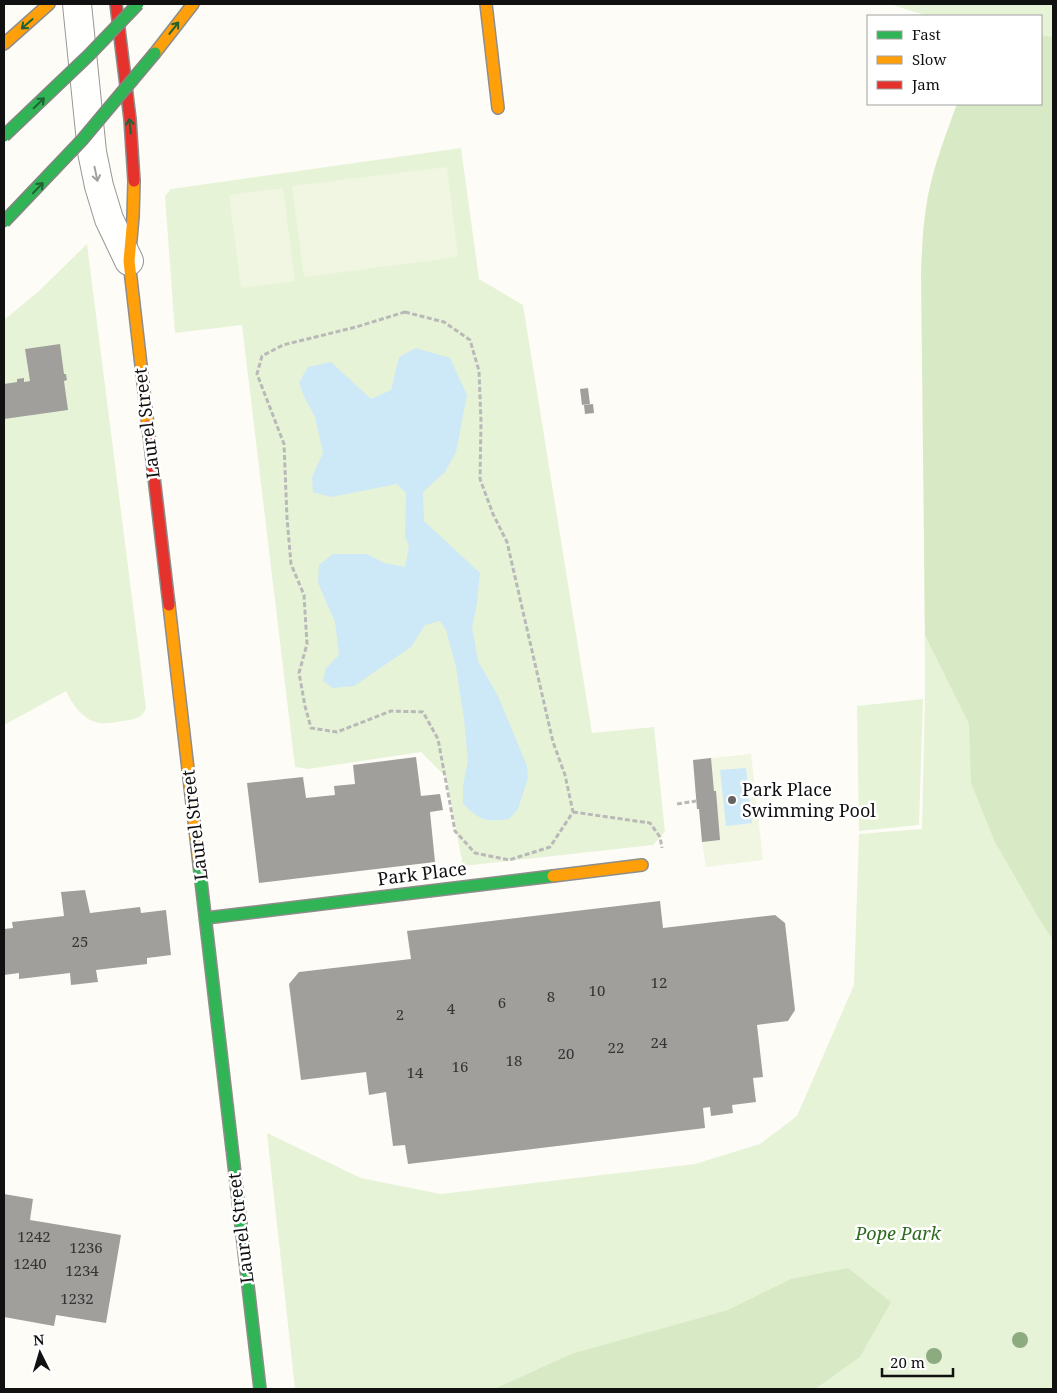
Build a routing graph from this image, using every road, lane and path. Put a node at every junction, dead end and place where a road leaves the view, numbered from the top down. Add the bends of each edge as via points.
1 (49, 4) edge
2 (76, 4) edge
3 (116, 4) edge
4 (138, 4) edge
5 (193, 4) edge
6 (486, 4) edge
7 (4, 44) edge
8 (498, 108) dead end
9 (4, 136) edge
10 (4, 222) edge
11 (129, 262) junction
12 (696, 802) dead end
13 (677, 804) dead end
14 (572, 812) junction
15 (663, 855) dead end
16 (642, 865) dead end
17 (206, 918) junction
18 (260, 1389) edge

1 -> 7 main road
2 -> 11 street, Laurel Street via 92,152 109,219
11 -> 3 main road, Laurel Street via 133,230 133,149
9 -> 4 main road, bridge
10 -> 5 main road, bridge via 88,134
6 - 8 main road
11 - 17 main road, Laurel Street
12 - 13 path
14 - 14 path via 566,775 553,742 507,542 492,514 480,479 479,371 470,340 444,322 405,312 283,346 262,356 257,374 284,444 291,564 304,595 307,644 299,673 311,728 337,732 391,711 423,712 438,739 455,830 475,854 509,860 550,846
14 - 15 path via 650,823 660,837
16 - 17 main road, Park Place
17 - 18 main road, Laurel Street

